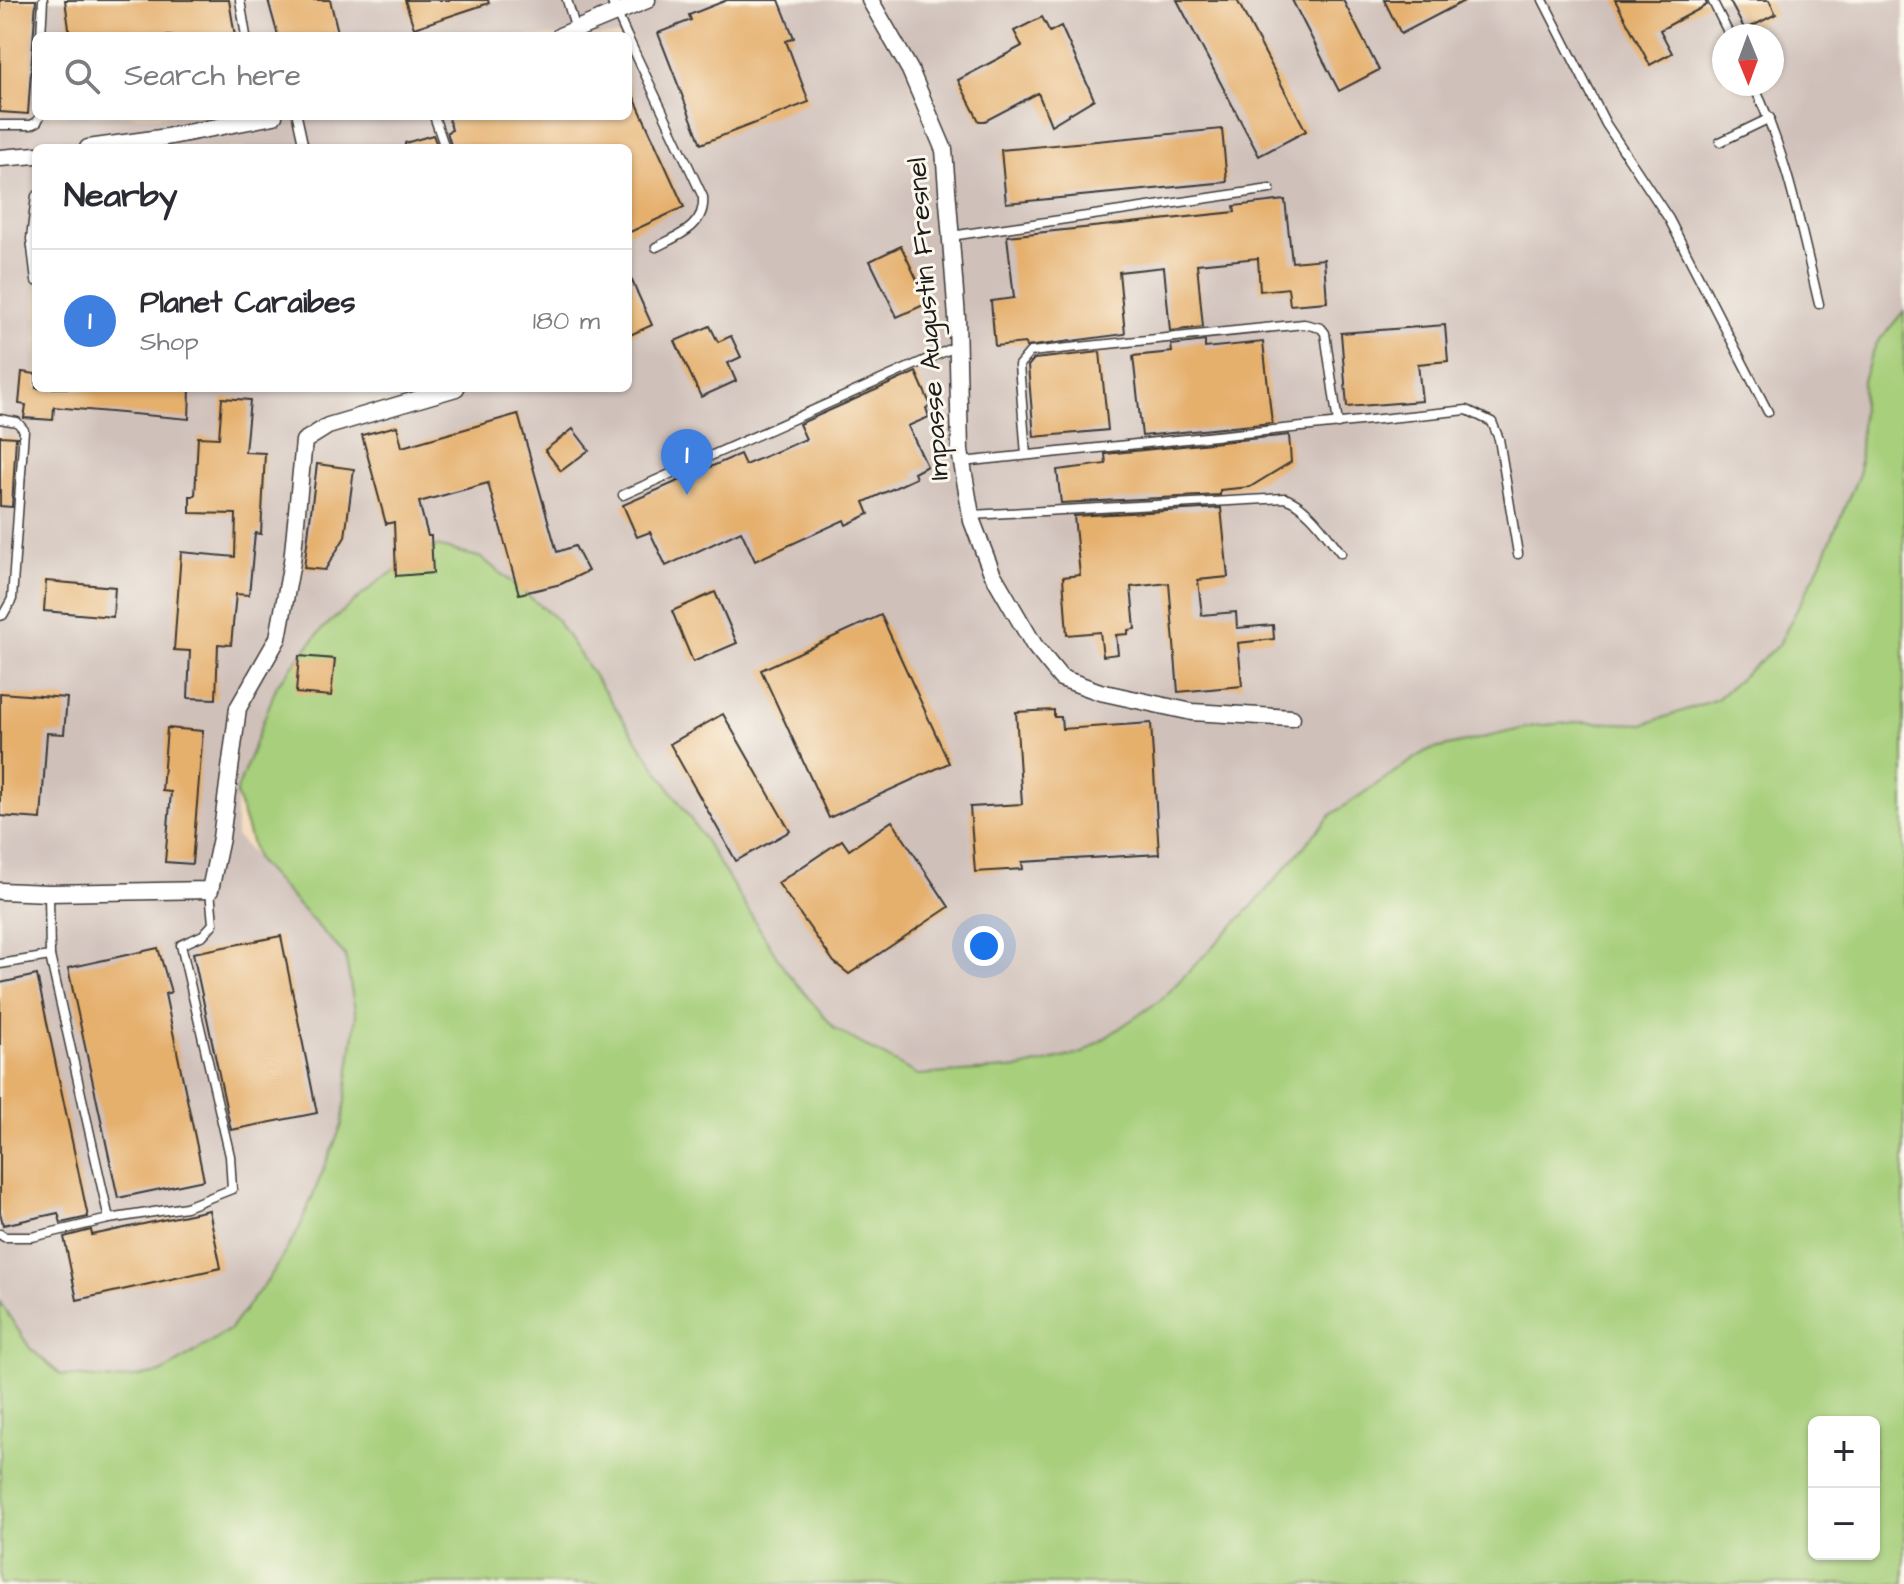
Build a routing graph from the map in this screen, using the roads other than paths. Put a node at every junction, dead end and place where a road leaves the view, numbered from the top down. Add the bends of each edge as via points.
1 (43, 0) edge
2 (240, 0) edge
3 (567, 0) edge
4 (647, 0) edge
5 (870, 0) edge
6 (1543, 0) edge
7 (1712, 0) edge
8 (614, 7) edge
9 (1724, 24) edge
10 (41, 32) edge
11 (245, 32) edge
12 (568, 32) edge
13 (570, 32) edge
14 (626, 32) edge
15 (632, 46) edge
16 (1759, 96) edge
17 (1770, 118) junction
18 (38, 120) edge
19 (251, 120) edge
20 (298, 120) edge
21 (435, 120) edge
22 (0, 125) edge
23 (1720, 142) dead end
24 (148, 144) edge
25 (303, 144) edge
26 (444, 144) edge
27 (32, 155) edge
28 (0, 158) edge
29 (1270, 189) dead end
30 (951, 236) junction
31 (656, 247) dead end
32 (1819, 304) dead end
33 (958, 346) junction
34 (443, 392) edge
35 (1768, 412) dead end
36 (0, 419) edge
37 (1338, 424) junction
38 (1026, 455) junction
39 (961, 462) junction
40 (623, 495) dead end
41 (971, 515) junction
42 (1341, 553) dead end
43 (1518, 554) dead end
44 (0, 616) edge
45 (1292, 718) dead end
46 (210, 890) junction
47 (0, 891) edge
48 (49, 893) junction
49 (50, 956) junction
50 (0, 964) edge
51 (109, 1219) junction
52 (0, 1234) edge

1 - 10 lane
2 - 11 lane
3 - 12 lane
4 - 8 street
5 - 30 street, Impasse Augustin Fresnel via 910,70 944,150
6 - 35 lane via 1606,124 1669,219
7 - 9 lane
8 - 13 street
8 - 14 lane
15 - 31 lane via 703,197 700,217 690,229
16 - 17 lane
17 - 23 lane
17 - 32 lane
18 - 22 lane via 31,125
19 - 24 street
20 - 25 lane
21 - 26 lane
27 - 28 street
29 - 30 lane
30 - 33 street, Impasse Augustin Fresnel
33 - 39 street, Impasse Augustin Fresnel
33 - 40 lane
34 - 46 street via 328,426 304,441 278,638 238,708
36 - 44 lane via 17,422 24,430 12,599
37 - 38 lane
37 - 38 lane via 1325,333 1304,324 1030,352 1019,365
37 - 43 lane via 1467,410 1492,422
38 - 39 lane
39 - 41 street, Impasse Augustin Fresnel
41 - 42 lane via 1285,498 1313,518
41 - 45 street, Impasse Augustin Fresnel via 992,573 1034,645 1061,678 1192,712
46 - 48 street
46 - 51 lane via 213,924 181,945 230,1156 232,1189 186,1207
47 - 48 street
48 - 49 lane
49 - 50 lane
49 - 51 lane
51 - 52 lane via 32,1237

